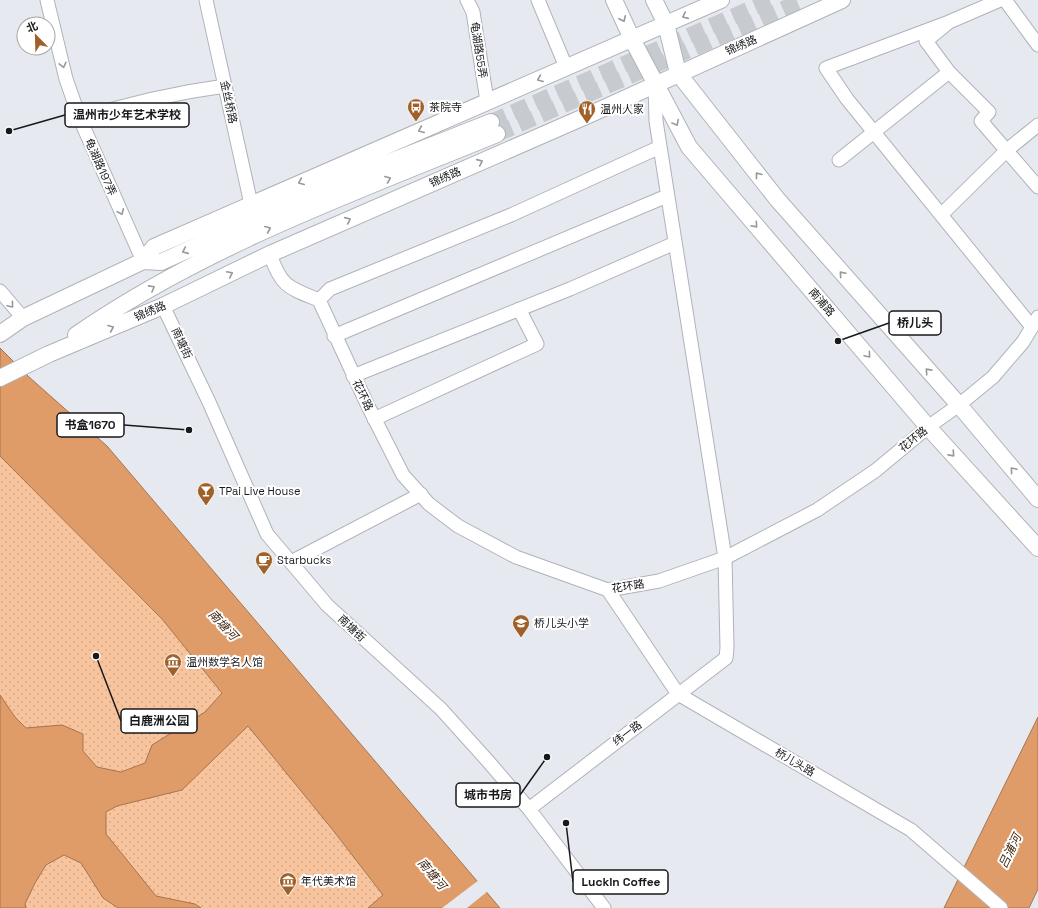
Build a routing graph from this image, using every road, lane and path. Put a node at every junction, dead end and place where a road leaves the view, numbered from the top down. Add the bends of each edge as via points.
1 (206, 0) edge
2 (467, 0) edge
3 (538, 0) edge
4 (614, 0) edge
5 (654, 0) edge
6 (721, 0) edge
7 (842, 0) edge
8 (1000, 0) edge
9 (1005, 0) edge
10 (52, 1) edge
11 (949, 22) junction
12 (666, 24) junction
13 (632, 39) junction
14 (1038, 45) edge
15 (566, 67) junction
16 (950, 72) junction
17 (678, 73) junction
18 (655, 84) junction
19 (225, 86) junction
20 (487, 102) junction
21 (80, 119) junction
22 (1038, 125) edge
23 (874, 132) junction
24 (660, 147) junction
25 (1007, 150) junction
26 (839, 160) dead end
27 (1038, 187) edge
28 (667, 196) junction
29 (251, 204) junction
30 (941, 215) junction
31 (675, 243) junction
32 (270, 254) junction
33 (144, 261) junction
34 (0, 291) edge
35 (319, 300) junction
36 (163, 306) junction
37 (519, 309) junction
38 (23, 318) junction
39 (1035, 322) edge
40 (0, 334) edge
41 (334, 336) junction
42 (48, 354) junction
43 (353, 376) junction
44 (0, 378) edge
45 (959, 405) junction
46 (374, 419) junction
47 (928, 427) junction
48 (421, 494) junction
49 (1038, 499) edge
50 (1038, 548) edge
51 (725, 558) junction
52 (291, 562) junction
53 (608, 590) junction
54 (678, 694) junction
55 (529, 809) junction
56 (604, 908) edge
57 (1001, 908) edge

1 - 19 street, 金丝桥路
2 - 20 street, 龟湖路55弄 via 473,12
3 - 15 street
4 -> 13 main road, 南浦路
5 - 12 main road
6 -> 12 main road, 锦绣路
7 - 17 main road, 锦绣路
8 - 11 street
9 - 14 street
10 -> 21 street, 龟湖路197弄 via 66,79
11 - 16 street via 926,41
11 - 23 street via 826,68
12 - 13 main road, 锦绣路
12 - 17 main road
13 - 15 main road, 锦绣路
13 - 18 main road, 南浦路
15 -> 20 main road, 锦绣路
16 - 23 street
16 - 25 street via 989,112 982,121
17 - 18 main road, 锦绣路
45 -> 17 main road via 777,199
18 - 24 street
32 -> 18 main road, 锦绣路
18 -> 47 main road, 南浦路 via 688,147
19 - 21 street via 173,93 126,104
19 - 29 street, 金丝桥路
20 -> 29 main road, 锦绣路
21 -> 33 street, 龟湖路197弄
22 - 25 street
23 - 26 street
23 - 30 street
24 - 28 street
24 - 35 street via 511,215 330,289
25 - 27 street
25 - 30 street
28 - 31 street
28 - 41 street
29 - 33 main road, 锦绣路 via 154,247
30 - 39 street
31 - 37 street
31 - 51 street
32 - 35 street via 276,273 289,288
36 -> 32 main road, 锦绣路
33 - 38 main road, 锦绣路
42 -> 33 main road, 锦绣路 via 110,311 227,247 494,128 329,186 161,262
34 -> 38 street
35 - 41 street, 花环路
42 -> 36 main road, 锦绣路
36 - 52 street, 南塘街 via 209,402 267,534
37 - 43 street
37 - 46 street via 537,344
38 - 40 main road, 锦绣路
39 - 45 street, 花环路 via 1023,342 992,377
41 - 43 street, 花环路
42 - 44 main road, 锦绣路
43 - 46 street, 花环路
45 - 47 street, 花环路
49 -> 45 main road
46 - 48 street, 花环路 via 403,475
47 -> 50 main road, 南浦路
47 - 51 street, 花环路 via 875,471 817,510
48 - 52 street
48 - 53 street, 花环路 via 429,504 458,526 516,557
51 - 53 street, 花环路 via 659,580
51 - 54 street, 纬一路 via 726,658
52 - 55 street, 南塘街 via 327,605 441,709
53 - 54 street
54 - 55 street, 纬一路
54 - 57 street, 桥儿头路 via 911,830
55 - 56 street, 南塘街

